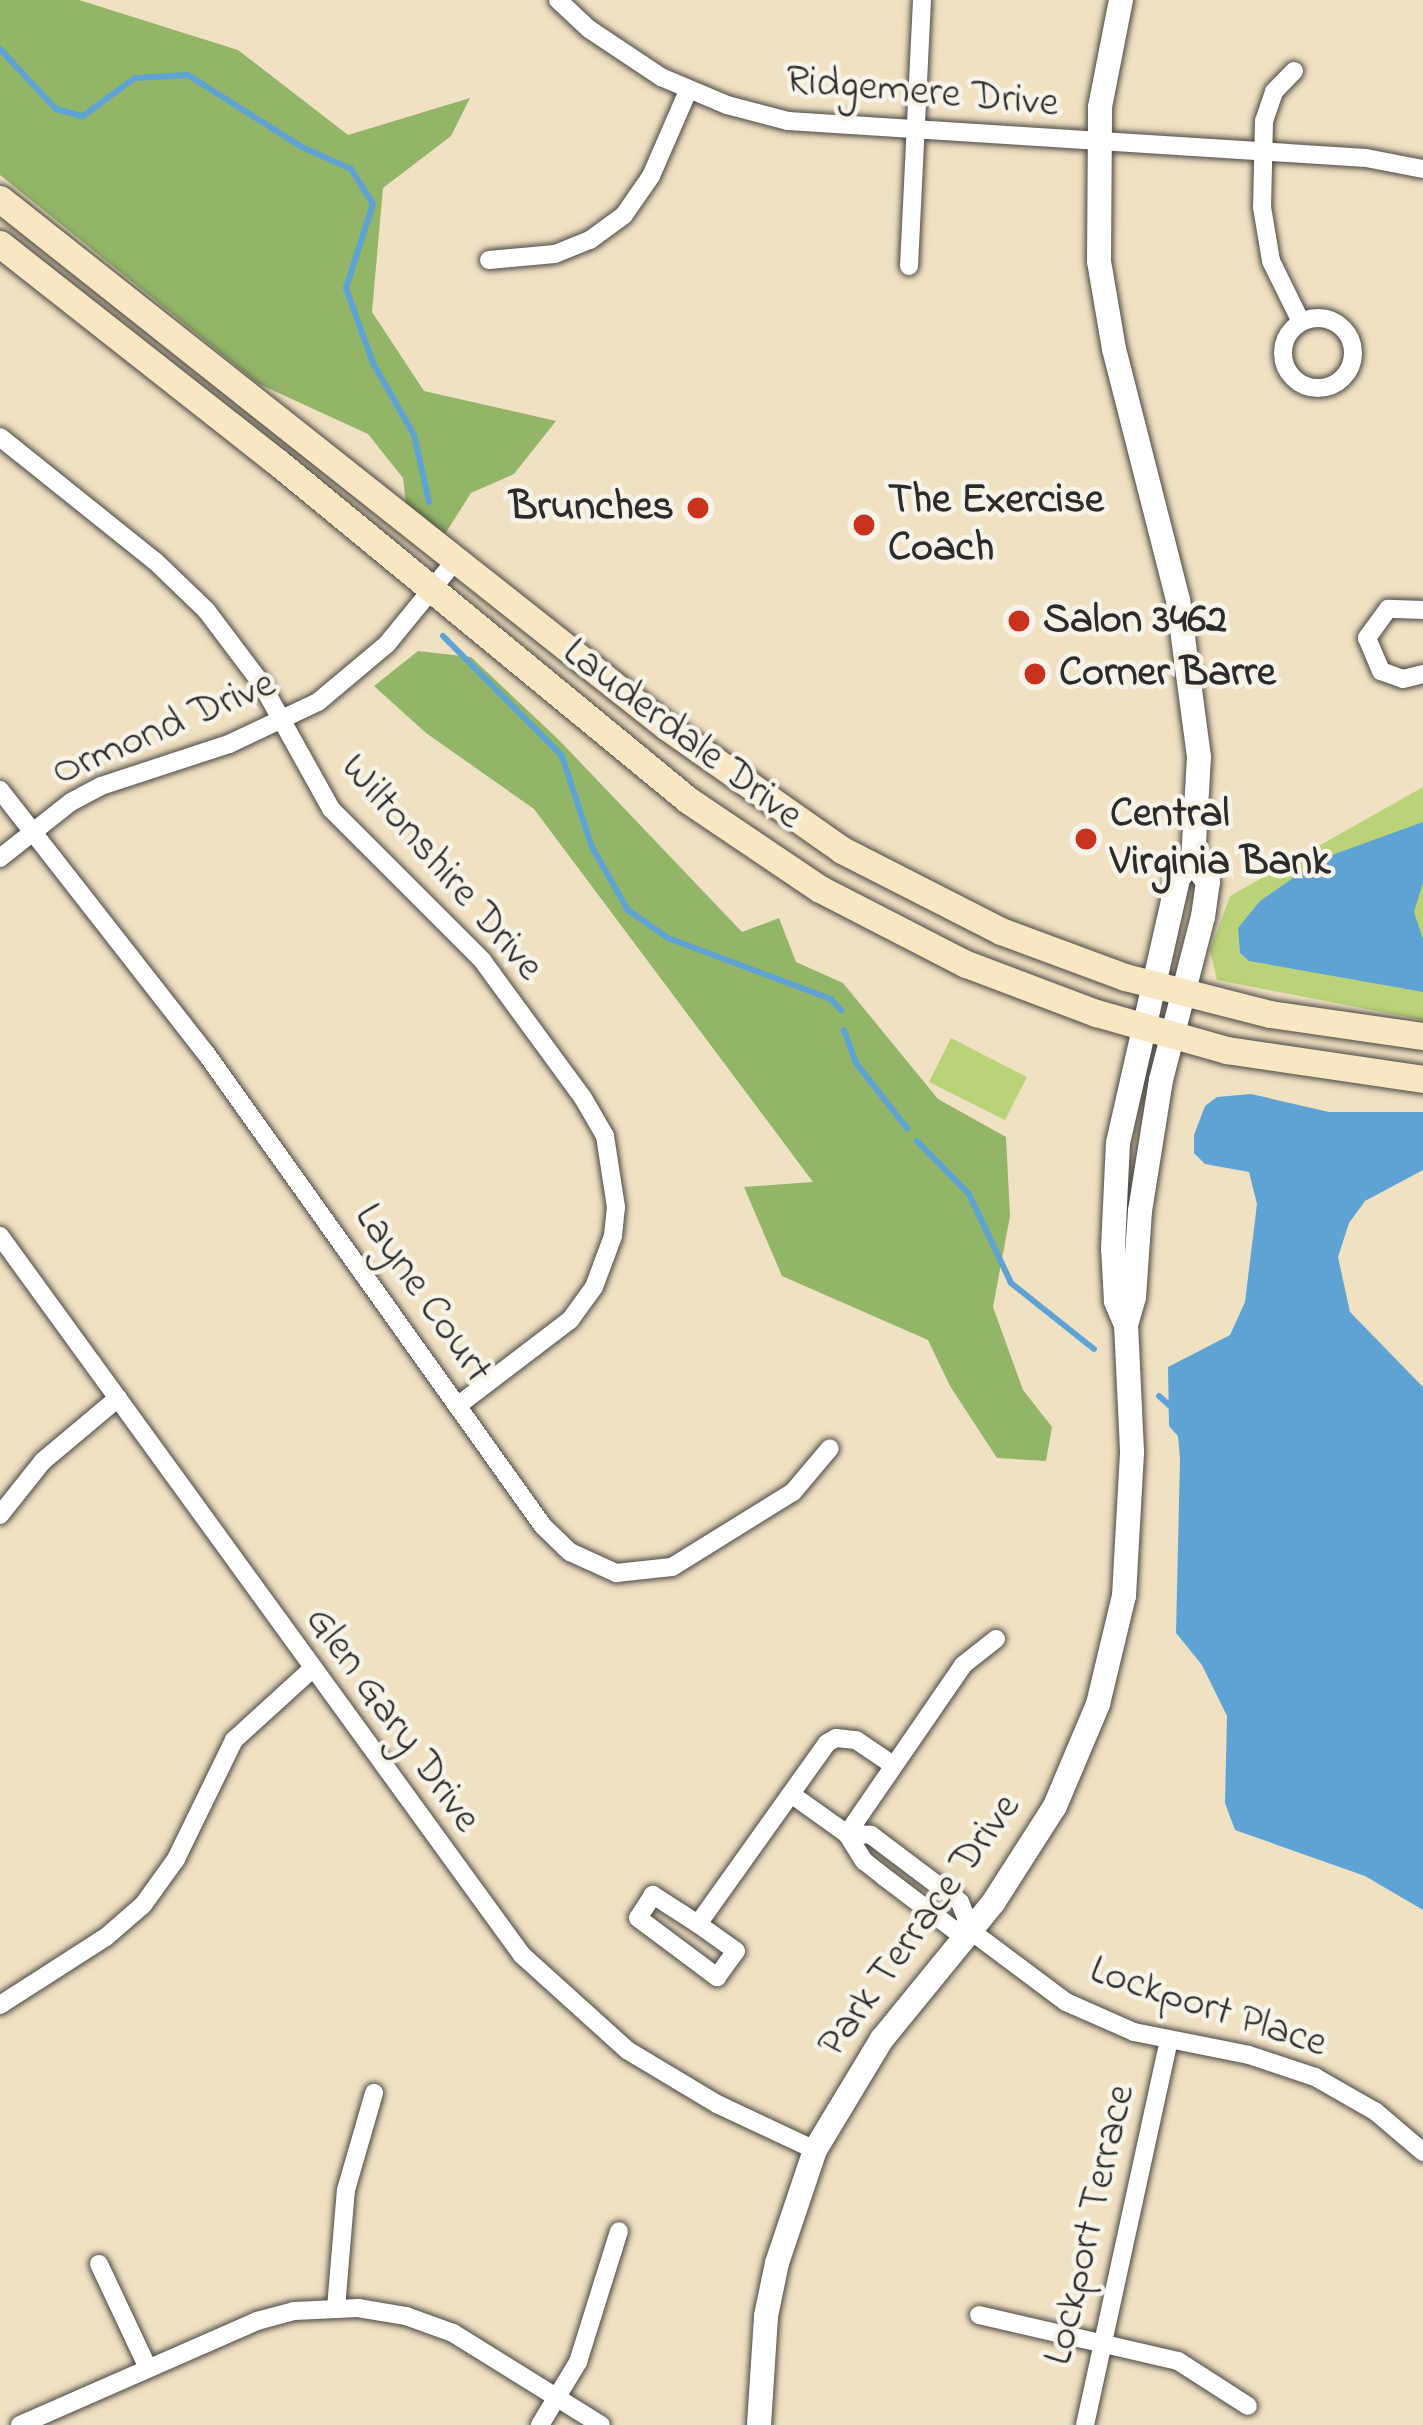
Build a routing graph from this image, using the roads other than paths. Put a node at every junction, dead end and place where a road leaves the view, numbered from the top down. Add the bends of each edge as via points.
1 (558, 0) edge
2 (922, 0) edge
3 (1121, 0) edge
4 (1294, 71) dead end
5 (688, 91) junction
6 (918, 132) junction
7 (1097, 144) junction
8 (1263, 153) junction
9 (1423, 169) edge
10 (0, 199) edge
11 (0, 244) edge
12 (489, 260) dead end
13 (909, 266) dead end
14 (1301, 322) dead end
15 (0, 437) edge
16 (454, 562) junction
17 (430, 591) junction
18 (1423, 610) edge
19 (1423, 674) edge
20 (280, 721) junction
21 (0, 790) edge
22 (32, 829) junction
23 (0, 858) edge
24 (1193, 861) junction
25 (1154, 985) junction
26 (1184, 994) junction
27 (1142, 1026) junction
28 (1173, 1035) junction
29 (1423, 1036) edge
30 (1423, 1078) edge
31 (0, 1236) edge
32 (1126, 1325) junction
33 (118, 1398) junction
34 (457, 1406) junction
35 (830, 1448) dead end
36 (0, 1515) edge
37 (996, 1640) dead end
38 (311, 1669) junction
39 (893, 1765) junction
40 (791, 1794) junction
41 (847, 1834) junction
42 (899, 1856) junction
43 (883, 1876) junction
44 (698, 1924) junction
45 (971, 1931) junction
46 (0, 2006) edge
47 (1169, 2040) junction
48 (374, 2093) dead end
49 (815, 2150) junction
50 (1423, 2152) edge
51 (620, 2231) dead end
52 (99, 2264) dead end
53 (336, 2308) junction
54 (979, 2315) dead end
55 (1102, 2341) junction
56 (147, 2366) junction
57 (560, 2396) junction
58 (1248, 2406) dead end
59 (20, 2425) edge
60 (540, 2425) edge
61 (601, 2425) edge
62 (759, 2425) edge
63 (1085, 2425) edge

1 - 5 street, Ridgemere Drive via 625,56
2 - 6 street
3 - 7 street, Park Terrace Drive
4 - 8 street via 1269,102
5 - 6 street, Ridgemere Drive via 788,121
5 - 12 street via 651,176 624,215 555,254
6 - 7 street, Ridgemere Drive
6 - 13 street
7 - 8 street, Ridgemere Drive
7 - 24 street, Park Terrace Drive via 1102,288 1192,674 1199,757
8 - 9 street, Ridgemere Drive
8 - 14 street via 1266,241
10 - 16 main road, Lauderdale Drive
11 - 17 main road, Lauderdale Drive
15 - 20 street, Wiltonshire Drive via 206,610
16 - 17 street, Ormond Drive
16 - 25 main road, Lauderdale Drive via 842,850 1001,931
17 - 20 street, Ormond Drive via 348,681
17 - 27 main road, Lauderdale Drive via 688,800 820,890 966,964
18 - 19 street via 1388,608 1367,638 1381,671 1403,679
20 - 22 street, Ormond Drive via 101,786
20 - 34 street, Wiltonshire Drive via 331,809 482,959 604,1136 616,1207 594,1287 553,1335
21 - 22 street, Layne Court
22 - 23 street, Ormond Drive
22 - 34 street, Layne Court via 205,1052
24 - 25 street, Park Terrace Drive via 1178,878
24 - 26 street, Park Terrace Drive via 1208,882
25 - 26 main road, Lauderdale Drive
25 - 27 street, Park Terrace Drive
26 - 28 street, Park Terrace Drive
26 - 29 main road, Lauderdale Drive
27 - 28 main road, Lauderdale Drive
27 - 32 street, Park Terrace Drive via 1114,1189 1117,1301
28 - 30 main road, Lauderdale Drive via 1296,1063
28 - 32 street, Park Terrace Drive
31 - 33 street, Glen Gary Drive
32 - 45 street, Park Terrace Drive via 1133,1508 1110,1664 1055,1806
33 - 36 street via 43,1461
33 - 38 street, Glen Gary Drive
34 - 35 street, Layne Court via 555,1540 616,1573 684,1562 794,1492
37 - 39 street via 963,1665
38 - 46 street via 235,1740 176,1859 143,1905
38 - 49 street, Glen Gary Drive via 501,1931 565,2000 672,2078
39 - 40 street via 856,1740 836,1738
39 - 41 street
40 - 41 street
40 - 44 street
41 - 42 street via 871,1835
41 - 43 street
42 - 43 street
42 - 45 street via 959,1902
43 - 45 street via 952,1929
44 - 44 street via 736,1951 717,1977 638,1918 653,1895
45 - 47 street, Lockport Place via 1066,2002
45 - 49 street, Park Terrace Drive via 882,2039
47 - 50 street, Lockport Place via 1315,2078 1376,2112
47 - 55 street, Lockport Terrace
48 - 53 street via 342,2213
49 - 62 street, Park Terrace Drive via 777,2263
51 - 57 street
52 - 56 street
53 - 56 street via 257,2321
53 - 57 street via 433,2324
54 - 55 street
55 - 58 street via 1178,2361
55 - 63 street, Lockport Terrace
56 - 59 street
57 - 60 street
57 - 61 street

